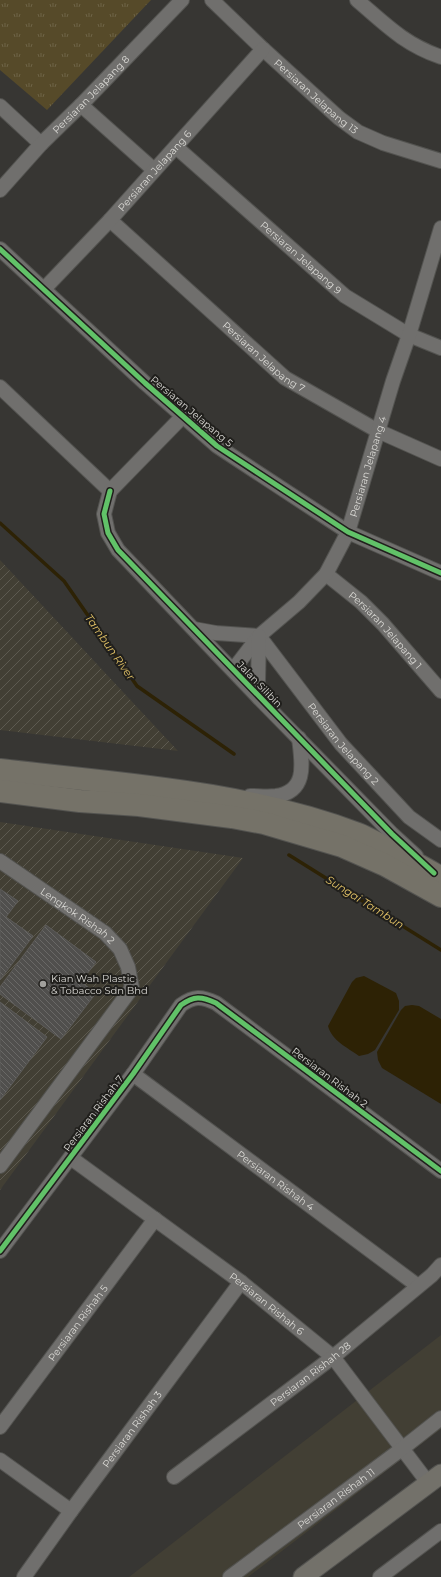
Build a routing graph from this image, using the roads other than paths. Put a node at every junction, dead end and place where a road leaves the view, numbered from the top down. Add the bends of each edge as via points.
1 (182, 0) edge
2 (212, 0) edge
3 (358, 0) edge
4 (264, 49) junction
5 (441, 57) edge
6 (81, 105) junction
7 (0, 106) edge
8 (41, 144) junction
9 (176, 147) junction
10 (441, 161) edge
11 (154, 170) junction
12 (0, 190) edge
13 (110, 220) junction
14 (441, 228) edge
15 (0, 249) edge
16 (44, 289) junction
17 (409, 335) junction
18 (441, 348) edge
19 (0, 387) edge
20 (183, 416) junction
21 (378, 431) junction
22 (441, 459) edge
23 (110, 491) junction
24 (348, 532) junction
25 (326, 574) junction
26 (441, 574) edge
27 (194, 629) junction
28 (260, 636) junction
29 (233, 670) junction
30 (441, 691) edge
31 (259, 698) junction
32 (299, 738) junction
33 (0, 770) edge
34 (0, 783) edge
35 (0, 790) edge
36 (34, 796) junction
37 (228, 799) junction
38 (441, 840) edge
39 (0, 861) edge
40 (438, 876) edge
41 (441, 896) edge
42 (207, 998) joint
43 (133, 1074) junction
44 (71, 1158) junction
45 (0, 1166) edge
46 (441, 1171) edge
47 (155, 1219) junction
48 (0, 1251) edge
49 (441, 1265) edge
50 (241, 1282) junction
51 (418, 1286) junction
52 (333, 1357) junction
53 (441, 1418) edge
54 (0, 1427) edge
55 (403, 1448) junction
56 (0, 1460) edge
57 (174, 1477) dead end
58 (435, 1479) edge
59 (71, 1511) junction
60 (441, 1531) edge
61 (24, 1577) edge
62 (230, 1577) edge
63 (303, 1577) edge
64 (380, 1577) edge

1 - 6 street, Persiaran Jelapang 8
2 - 4 street, Persiaran Jelapang 13
3 - 5 street via 398,36 422,50
4 - 9 street, Persiaran Jelapang 6
4 - 10 street, Persiaran Jelapang 13 via 339,118 358,132 383,143
6 - 8 street, Persiaran Jelapang 8
6 - 11 street
7 - 8 street
8 - 12 street, Persiaran Jelapang 8
9 - 11 street, Persiaran Jelapang 6
9 - 17 street, Persiaran Jelapang 9 via 345,296
11 - 13 street, Persiaran Jelapang 6
13 - 16 street, Persiaran Jelapang 6
13 - 21 street, Persiaran Jelapang 7 via 285,378
14 - 17 street, Persiaran Jelapang 4
15 - 16 street, Persiaran Jelapang 5
16 - 20 street, Persiaran Jelapang 5
17 - 18 street, Persiaran Jelapang 9
17 - 21 street, Persiaran Jelapang 4
19 - 23 street
20 - 23 street
20 - 24 street, Persiaran Jelapang 5 via 217,446
21 - 22 street, Persiaran Jelapang 7
21 - 24 street, Persiaran Jelapang 4
23 - 27 street, Jalan Silibin via 104,514 108,533 118,550
24 - 25 street, Persiaran Jelapang 4
24 - 26 street, Persiaran Jelapang 5
25 - 28 street, Persiaran Jelapang 4
25 - 30 street, Persiaran Jelapang 1 via 361,602 383,624
27 - 28 street
27 - 29 street, Jalan Silibin
28 - 29 street, Persiaran Jelapang 4
28 - 31 street
28 - 38 street, Persiaran Jelapang 2 via 341,744 409,817
29 - 31 street, Jalan Silibin
31 - 32 street, Jalan Silibin
32 - 37 street via 302,772 298,783 290,792 275,796 242,796
32 - 40 street, Jalan Silibin via 392,834
33 - 37 main road, Jalan Silibin
34 - 36 main road
35 - 36 main road
36 - 41 main road via 139,805 232,816 264,823 342,846
37 - 40 main road, Jalan Silibin via 289,812 359,834
39 - 45 street, Lengkok Rishah 2 via 105,933 120,948 128,967 132,988
42 - 43 street, Persiaran Rishah 7 via 190,1000 181,1005
42 - 46 street, Persiaran Rishah 2
43 - 44 street, Persiaran Rishah 7
43 - 51 street, Persiaran Rishah 4
44 - 47 street, Persiaran Rishah 6
44 - 48 street, Persiaran Rishah 7
47 - 50 street, Persiaran Rishah 6
47 - 54 street, Persiaran Rishah 5
49 - 51 street, Persiaran Rishah 28
50 - 52 street, Persiaran Rishah 6
50 - 59 street, Persiaran Rishah 3
51 - 52 street, Persiaran Rishah 28
52 - 55 street, Persiaran Rishah 6
52 - 57 street, Persiaran Rishah 28
53 - 55 street, Persiaran Rishah 11
55 - 58 street, Persiaran Rishah 6
55 - 62 street, Persiaran Rishah 11
56 - 59 street
58 - 63 main road
59 - 61 street, Persiaran Rishah 3
60 - 64 street

